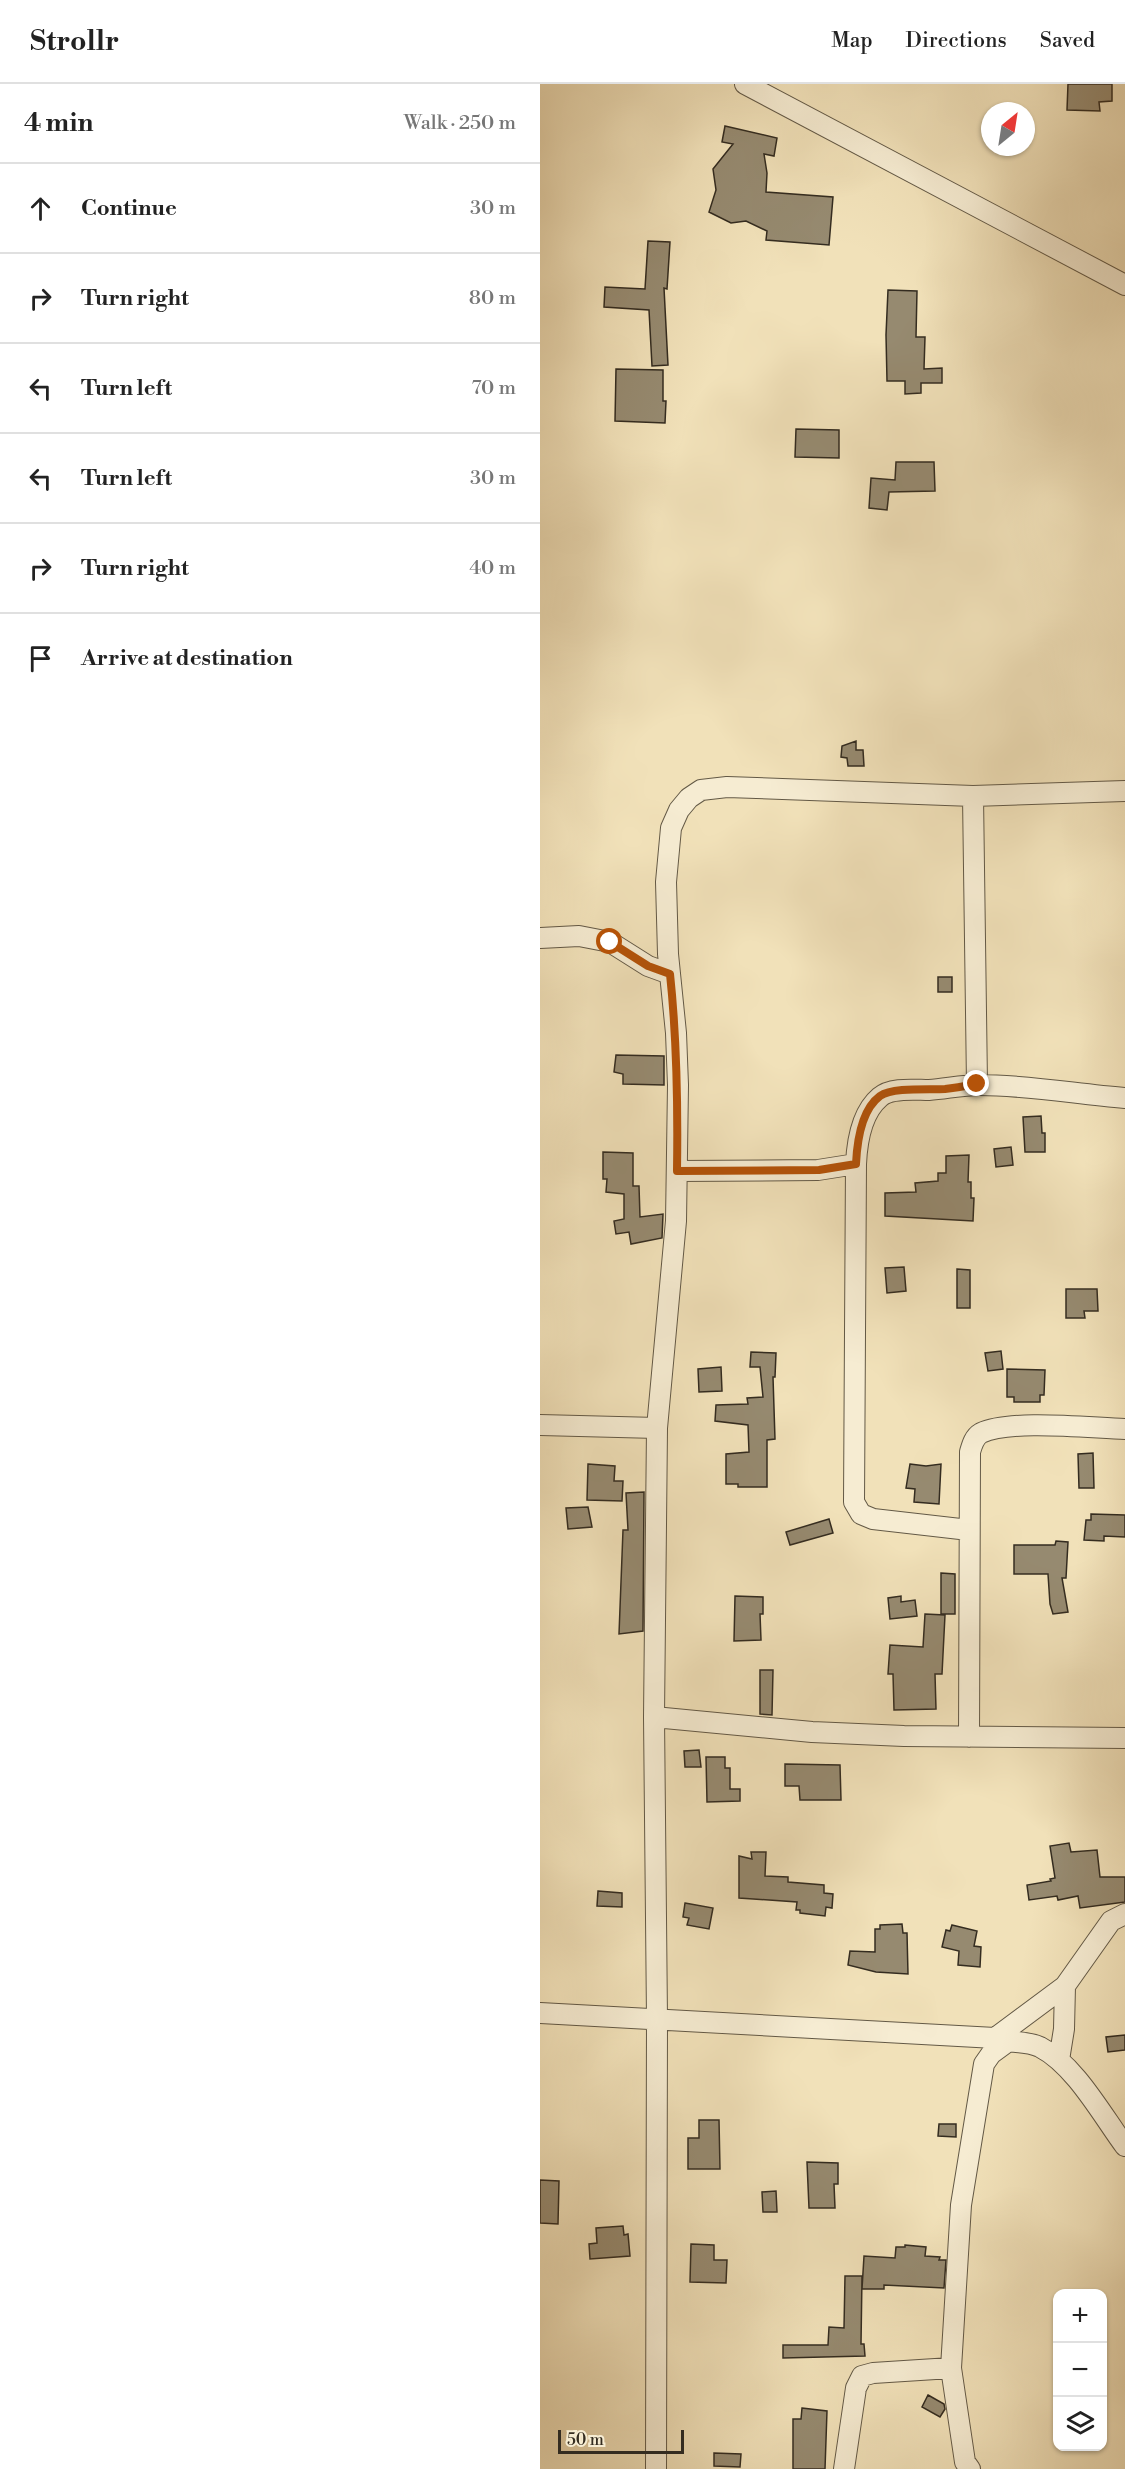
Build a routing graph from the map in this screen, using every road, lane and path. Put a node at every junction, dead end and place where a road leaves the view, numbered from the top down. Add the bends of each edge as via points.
1 (745, 84) edge
2 (1125, 285) edge
3 (1125, 791) edge
4 (973, 796) junction
5 (540, 938) edge
6 (670, 974) junction
7 (977, 1084) junction
8 (1125, 1098) edge
9 (856, 1164) junction
10 (677, 1171) junction
11 (540, 1425) edge
12 (657, 1428) junction
13 (1125, 1429) edge
14 (969, 1530) junction
15 (654, 1718) junction
16 (969, 1737) junction
17 (1125, 1738) edge
18 (1125, 1914) edge
19 (1065, 1986) junction
20 (540, 2013) edge
21 (657, 2019) junction
22 (1001, 2040) junction
23 (1059, 2060) junction
24 (1125, 2146) edge
25 (951, 2368) junction
26 (656, 2469) edge
27 (844, 2469) edge
28 (970, 2469) edge

1 - 2 street
3 - 4 street
4 - 6 street via 727,787 701,790 679,810 671,828 666,882
4 - 7 street
5 - 6 street via 579,936 610,942 648,966
6 - 10 street via 678,1074
7 - 8 street
7 - 9 street via 881,1095 861,1127
9 - 10 street via 819,1170
9 - 14 street via 854,1503 861,1514 873,1519
10 - 12 street
11 - 12 street
12 - 15 street
13 - 14 street via 1020,1426 981,1434 973,1441 970,1452
14 - 16 street
15 - 16 street via 812,1732
15 - 21 street
16 - 17 street
18 - 19 street via 1112,1921
19 - 22 street
19 - 23 street
20 - 21 street
21 - 22 street
21 - 26 street
22 - 23 street via 1030,2043
22 - 25 street via 984,2064 961,2205
23 - 24 street
25 - 27 street via 862,2376 856,2388
25 - 28 street

